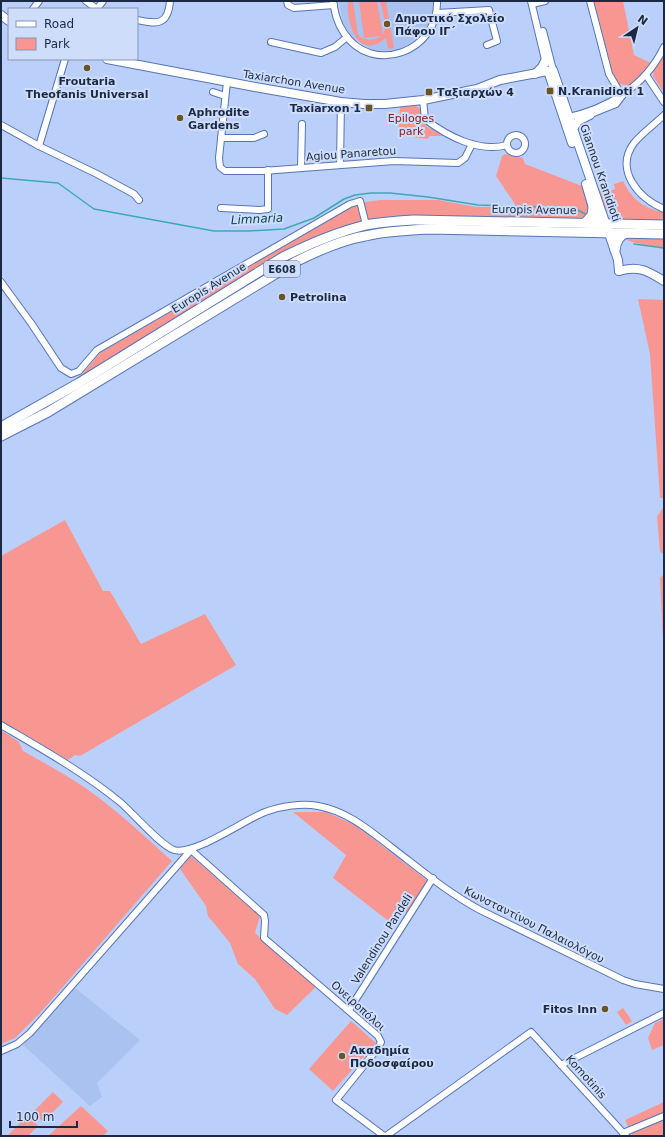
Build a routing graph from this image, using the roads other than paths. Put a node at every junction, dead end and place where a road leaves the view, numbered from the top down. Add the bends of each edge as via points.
1 (86, 1) edge
2 (170, 1) edge
3 (287, 1) edge
4 (437, 1) edge
5 (545, 1) edge
6 (590, 1) edge
7 (533, 2) edge
8 (334, 3) edge
9 (96, 8) edge
10 (437, 13) junction
11 (138, 20) edge
12 (346, 37) junction
13 (271, 42) dead end
14 (487, 45) dead end
15 (664, 47) edge
16 (65, 60) edge
17 (112, 60) edge
18 (545, 61) junction
19 (551, 73) junction
20 (534, 74) junction
21 (646, 75) junction
22 (227, 82) junction
23 (477, 89) junction
24 (213, 92) dead end
25 (225, 96) junction
26 (622, 96) junction
27 (423, 100) junction
28 (341, 102) junction
29 (664, 102) edge
30 (590, 115) junction
31 (664, 115) edge
32 (567, 120) junction
33 (302, 124) dead end
34 (1, 125) edge
35 (573, 129) junction
36 (264, 134) dead end
37 (221, 138) junction
38 (472, 144) junction
39 (506, 145) dead end
40 (39, 146) junction
41 (340, 165) junction
42 (300, 168) junction
43 (268, 170) junction
44 (139, 200) dead end
45 (221, 208) dead end
46 (592, 208) junction
47 (664, 209) edge
48 (585, 223) junction
49 (366, 225) junction
50 (664, 225) edge
51 (604, 228) junction
52 (629, 233) junction
53 (664, 234) edge
54 (615, 250) junction
55 (619, 271) junction
56 (664, 281) edge
57 (1, 282) edge
58 (1, 427) edge
59 (1, 436) edge
60 (1, 725) edge
61 (179, 850) junction
62 (191, 850) junction
63 (178, 864) junction
64 (432, 878) junction
65 (664, 989) edge
66 (349, 1010) junction
67 (664, 1013) edge
68 (1, 1051) edge
69 (561, 1065) junction
70 (664, 1116) edge
71 (624, 1134) edge
72 (385, 1136) edge

1 - 9 street
2 - 11 street via 165,18 159,22
3 - 8 street via 288,5 294,8
4 - 10 street
5 - 7 street
6 - 26 street via 609,74
7 - 18 street, Giannou Kranidioti
7 - 19 street, Giannou Kranidioti
8 - 12 street via 337,20
10 - 12 street via 425,37 402,53 376,54 358,47
10 - 14 street via 489,10 497,42
12 - 13 street via 335,48 321,53
15 - 21 street
16 - 40 street
17 - 22 main road, Taxiarchon Avenue
18 - 19 street, Giannou Kranidioti
18 - 20 main road
19 - 20 main road, Taxiarchon Avenue
19 - 23 main road, Taxiarchon Avenue
19 - 32 main road, Giannou Kranidioti
20 - 23 main road, Taxiarchon Avenue via 500,80
21 - 26 street
21 - 29 street
22 - 25 street
22 - 28 main road, Taxiarchon Avenue
23 - 27 main road, Taxiarchon Avenue
24 - 25 street
25 - 37 street
26 - 30 street via 616,104
26 - 32 street
27 - 28 main road, Taxiarchon Avenue via 385,104
27 - 38 street via 425,119 439,130
28 - 41 street
30 - 32 street
30 - 35 main road via 578,121
31 - 47 street via 634,143 627,160 627,169 636,190
32 - 35 main road, Giannou Kranidioti
32 - 46 main road, Giannou Kranidioti
33 - 42 street
34 - 40 street
35 - 51 main road, Giannou Kranidioti
36 - 37 street via 254,138
37 - 43 street, Agiou Panaretou via 221,169 239,172
38 - 39 street via 495,148
38 - 41 street, Agiou Panaretou via 465,158 458,163 394,161
40 - 44 street via 104,177 134,194
41 - 42 street, Agiou Panaretou
42 - 43 street, Agiou Panaretou
43 - 45 street via 268,209
46 - 48 highway via 592,215
46 - 51 main road, Giannou Kranidioti
48 - 49 highway, Europis Avenue / E608 via 415,220
48 - 51 highway, Europis Avenue / E608
49 - 57 street via 360,201 350,204 97,350 74,374 62,368
49 - 58 highway, Europis Avenue / E608 via 311,244 283,257 76,386
50 - 51 highway, Europis Avenue / E608
51 - 52 highway, Europis Avenue / E608
51 - 54 main road
51 - 55 main road
51 - 59 highway, Europis Avenue / E608 via 395,231 364,236 335,245 288,265 48,412
52 - 53 highway, Europis Avenue / E608
52 - 54 highway via 620,236
54 - 55 main road
55 - 56 main road via 638,269
60 - 61 street via 78,770 120,802 168,846
61 - 62 street
61 - 63 street
62 - 63 street
62 - 64 street, Κωνσταντίνου Παλαιολόγου via 264,812 286,807 317,805 359,822
62 - 66 street, Ονειροπόλοι via 264,915 264,938
63 - 68 street via 30,1033 17,1044
64 - 65 street, Κωνσταντίνου Παλαιολόγου via 458,898 480,910 600,969 635,984
64 - 66 street, Valendinou Pandeli
66 - 72 street, Ονειροπόλοι via 378,1036 381,1042 336,1100
67 - 69 street
69 - 71 street, Komotinis
69 - 72 street, Komotinis via 531,1032
70 - 71 street

